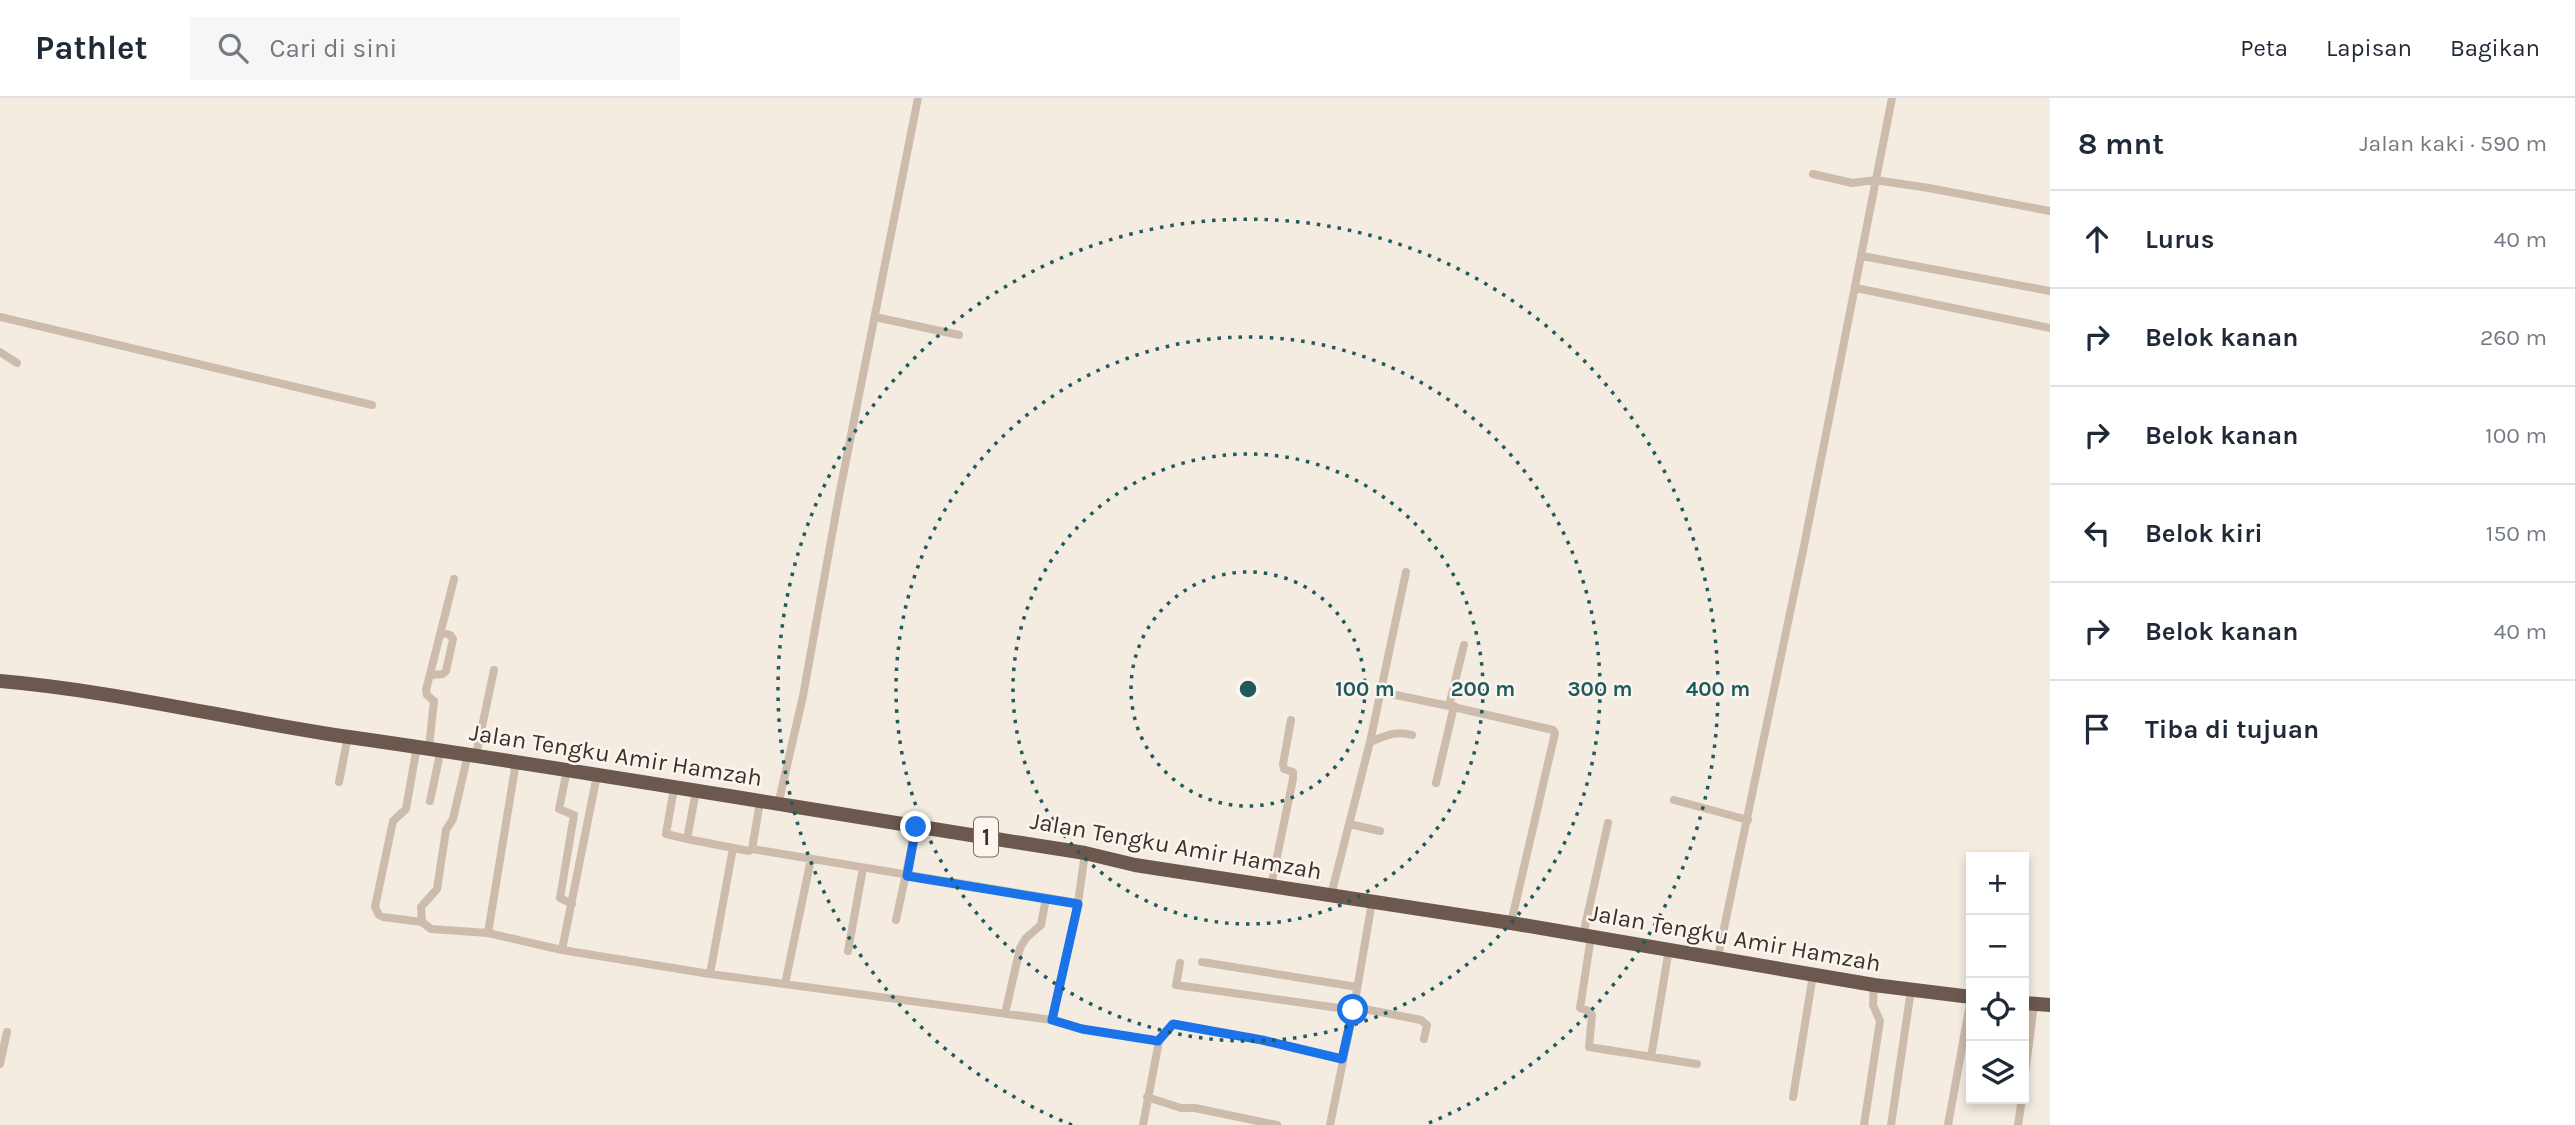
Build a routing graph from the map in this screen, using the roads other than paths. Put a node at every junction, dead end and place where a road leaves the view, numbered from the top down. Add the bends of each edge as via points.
1 (918, 98) edge
2 (1892, 98) edge
3 (1813, 174) dead end
4 (1875, 180) junction
5 (2050, 211) edge
6 (1862, 256) junction
7 (1856, 288) junction
8 (2050, 291) edge
9 (0, 317) edge
10 (875, 317) junction
11 (2050, 328) edge
12 (959, 335) dead end
13 (0, 352) edge
14 (18, 363) dead end
15 (372, 405) dead end
16 (1406, 572) dead end
17 (454, 579) dead end
18 (441, 632) junction
19 (1464, 645) dead end
20 (494, 670) dead end
21 (431, 675) junction
22 (0, 681) edge
23 (1381, 692) junction
24 (1452, 706) junction
25 (1291, 720) dead end
26 (1412, 735) dead end
27 (348, 737) junction
28 (1370, 742) junction
29 (429, 747) junction
30 (472, 754) junction
31 (516, 762) junction
32 (567, 770) junction
33 (597, 775) junction
34 (339, 782) dead end
35 (1436, 783) dead end
36 (674, 788) junction
37 (696, 791) junction
38 (1674, 800) dead end
39 (430, 801) dead end
40 (760, 802) junction
41 (778, 805) junction
42 (1748, 820) junction
43 (1608, 822) dead end
44 (1349, 824) junction
45 (916, 827) junction
46 (1380, 831) dead end
47 (687, 839) junction
48 (733, 848) junction
49 (752, 849) junction
50 (1085, 853) junction
51 (811, 859) junction
52 (863, 868) junction
53 (907, 876) junction
54 (1271, 886) junction
55 (1331, 895) junction
56 (1046, 898) junction
57 (1372, 902) junction
58 (572, 904) junction
59 (1078, 904) junction
60 (896, 920) dead end
61 (422, 922) junction
62 (1511, 923) junction
63 (488, 933) junction
64 (1587, 936) junction
65 (1669, 949) junction
66 (562, 950) junction
67 (848, 951) dead end
68 (1718, 957) junction
69 (1202, 962) dead end
70 (1180, 963) dead end
71 (710, 974) junction
72 (1813, 975) junction
73 (785, 984) junction
74 (1874, 985) junction
75 (1357, 987) junction
76 (1911, 990) junction
77 (1966, 996) edge
78 (2029, 1003) edge
79 (2050, 1005) edge
80 (1353, 1008) junction
81 (1005, 1014) junction
82 (1052, 1020) junction
83 (1966, 1025) edge
84 (7, 1032) dead end
85 (1424, 1039) dead end
86 (1158, 1041) junction
87 (1651, 1057) junction
88 (1342, 1059) junction
89 (0, 1064) edge
90 (1697, 1064) dead end
91 (1147, 1097) junction
92 (1793, 1097) dead end
93 (2021, 1104) edge
94 (1143, 1125) edge
95 (1277, 1125) edge
96 (1329, 1125) edge
97 (1864, 1125) edge
98 (1891, 1125) edge
99 (1948, 1125) edge
100 (2018, 1125) edge

1 - 10 street
2 - 4 street
3 - 4 street via 1852,183
4 - 5 street
4 - 6 street
6 - 7 street
6 - 8 street
7 - 11 street
7 - 42 street
9 - 15 street
10 - 12 street
10 - 41 street
13 - 14 street
16 - 23 street
17 - 18 street
18 - 21 street
18 - 21 street via 453,639 446,671
19 - 24 street
20 - 30 street
21 - 29 street via 426,690 434,701
22 - 27 highway, Jalan Tengku Amir Hamzah / 1 via 52,684
23 - 24 street
23 - 28 street
24 - 35 street
24 - 62 street via 1555,733
25 - 54 street via 1283,764 1293,772 1293,779
26 - 28 street via 1400,732
27 - 29 highway, Jalan Tengku Amir Hamzah / 1
27 - 34 street
28 - 44 street
29 - 30 highway, Jalan Tengku Amir Hamzah / 1
29 - 39 street
29 - 61 street via 406,809 393,821 375,907 383,917
30 - 31 highway, Jalan Tengku Amir Hamzah / 1
30 - 61 street via 446,830 437,889 421,907
31 - 32 highway, Jalan Tengku Amir Hamzah / 1
31 - 63 street
32 - 33 highway, Jalan Tengku Amir Hamzah / 1
32 - 58 street via 559,809 574,815 560,898
33 - 36 highway, Jalan Tengku Amir Hamzah / 1
33 - 58 street
36 - 37 highway, Jalan Tengku Amir Hamzah / 1
36 - 47 street via 666,834
37 - 40 highway, Jalan Tengku Amir Hamzah / 1
37 - 47 street
38 - 42 street
40 - 41 highway, Jalan Tengku Amir Hamzah / 1
40 - 49 street
41 - 45 highway, Jalan Tengku Amir Hamzah / 1
42 - 68 street
43 - 64 street
44 - 46 street
44 - 55 street
45 - 50 highway, Jalan Tengku Amir Hamzah / 1
45 - 53 street
47 - 48 street
48 - 49 street
48 - 71 street
49 - 51 street
50 - 54 highway, Jalan Tengku Amir Hamzah / 1
50 - 59 street
51 - 52 street
51 - 73 street
52 - 53 street
52 - 67 street
53 - 56 street
53 - 60 street
54 - 55 highway, Jalan Tengku Amir Hamzah / 1
55 - 57 highway, Jalan Tengku Amir Hamzah / 1
56 - 59 street
56 - 81 street via 1040,928 1020,948
57 - 62 highway, Jalan Tengku Amir Hamzah / 1
57 - 75 street
58 - 66 street
59 - 82 street
61 - 63 street via 431,929
62 - 64 highway, Jalan Tengku Amir Hamzah / 1
63 - 66 street
64 - 65 highway, Jalan Tengku Amir Hamzah / 1
64 - 87 street via 1580,1009 1592,1015 1588,1046
65 - 68 highway, Jalan Tengku Amir Hamzah / 1
65 - 87 street
66 - 71 street
68 - 72 highway, Jalan Tengku Amir Hamzah / 1
69 - 75 street
70 - 80 street via 1177,985
71 - 73 street
72 - 74 highway, Jalan Tengku Amir Hamzah / 1
72 - 92 street
73 - 81 street
74 - 76 highway, Jalan Tengku Amir Hamzah / 1
74 - 97 street via 1873,1005 1880,1021
75 - 80 street
76 - 77 highway, Jalan Tengku Amir Hamzah / 1
76 - 98 street
78 - 79 highway
80 - 85 street via 1422,1020 1427,1026
80 - 88 street
81 - 82 street
82 - 86 street
83 - 99 street
84 - 89 street
86 - 88 street via 1173,1024
86 - 91 street
87 - 90 street
88 - 96 street
91 - 94 street
91 - 95 street via 1181,1108
93 - 100 street

